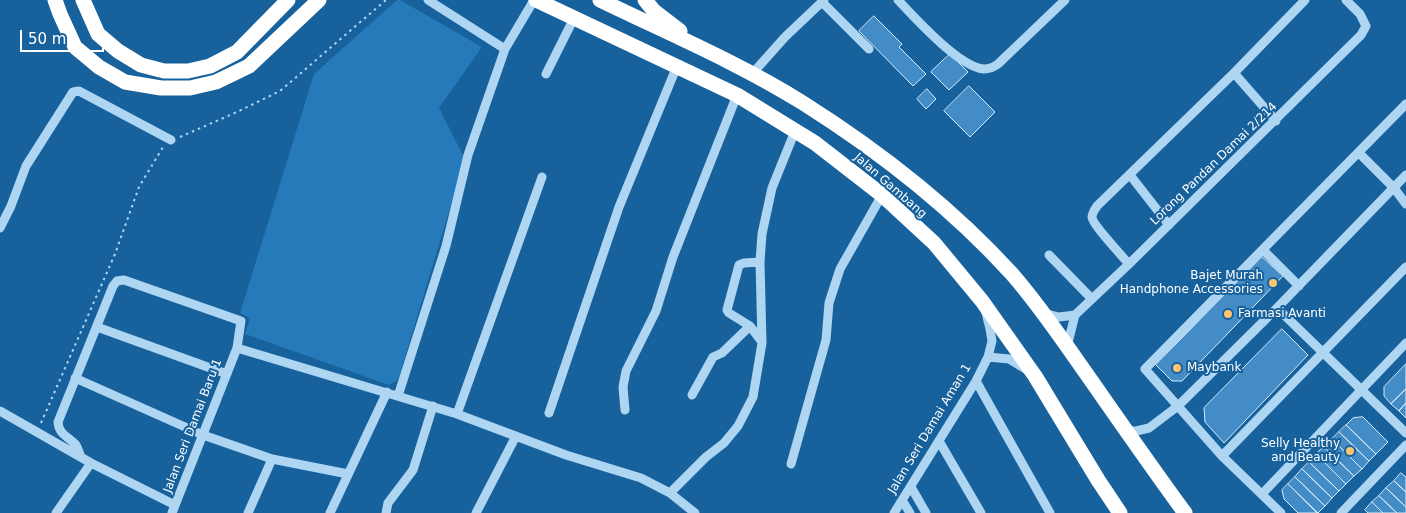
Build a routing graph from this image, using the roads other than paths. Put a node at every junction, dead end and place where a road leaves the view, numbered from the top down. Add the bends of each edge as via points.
1 (55, 0) edge
2 (83, 0) edge
3 (288, 0) edge
4 (319, 0) edge
5 (428, 0) edge
6 (535, 0) edge
7 (600, 0) edge
8 (645, 0) edge
9 (898, 0) edge
10 (1065, 0) edge
11 (1305, 0) edge
12 (1346, 0) edge
13 (823, 1) edge
14 (574, 18) junction
15 (505, 49) junction
16 (869, 49) dead end
17 (707, 52) junction
18 (677, 66) junction
19 (1234, 73) junction
20 (546, 74) dead end
21 (752, 74) junction
22 (736, 95) junction
23 (1406, 104) edge
24 (1276, 121) junction
25 (795, 131) junction
26 (171, 140) road end
27 (1359, 153) junction
28 (1130, 175) junction
29 (1406, 175) edge
30 (542, 177) dead end
31 (1394, 188) junction
32 (882, 196) junction
33 (1406, 204) edge
34 (1169, 225) junction
35 (0, 228) edge
36 (1263, 250) junction
37 (1049, 255) dead end
38 (760, 262) junction
39 (1129, 264) junction
40 (1406, 267) edge
41 (1299, 286) junction
42 (1092, 299) junction
43 (982, 301) junction
44 (1277, 308) junction
45 (1041, 312) junction
46 (1075, 315) junction
47 (750, 326) junction
48 (96, 327) junction
49 (762, 343) junction
50 (1406, 343) edge
51 (1067, 347) junction
52 (237, 348) junction
53 (1323, 351) junction
54 (988, 357) junction
55 (227, 374) junction
56 (1036, 376) junction
57 (75, 378) junction
58 (976, 380) junction
59 (1362, 389) junction
60 (387, 392) junction
61 (692, 395) dead end
62 (398, 396) junction
63 (433, 406) junction
64 (1178, 406) junction
65 (625, 410) dead end
66 (0, 411) edge
67 (550, 413) dead end
68 (457, 414) junction
69 (1126, 431) junction
70 (1406, 433) edge
71 (203, 435) junction
72 (516, 436) junction
73 (939, 441) junction
74 (1406, 444) edge
75 (1222, 456) junction
76 (81, 457) junction
77 (272, 459) junction
78 (91, 463) junction
79 (791, 464) dead end
80 (348, 474) junction
81 (911, 487) junction
82 (670, 493) junction
83 (1262, 494) junction
84 (902, 500) junction
85 (174, 509) edge
86 (683, 509) edge
87 (56, 513) edge
88 (248, 513) edge
89 (330, 513) edge
90 (386, 513) edge
91 (476, 513) edge
92 (695, 513) edge
93 (894, 513) edge
94 (910, 513) edge
95 (926, 513) edge
96 (981, 513) edge
97 (1050, 513) edge
98 (1120, 513) edge
99 (1185, 513) edge
100 (1281, 513) edge
101 (1341, 513) edge

1 - 4 highway via 75,47 99,67 125,82 161,88 190,88 216,82 249,66
2 - 3 highway via 98,34 141,64 164,71 188,71 210,66 237,52
5 - 15 street
6 - 14 highway, Jalan Gambang
6 - 15 street
7 - 17 highway, Jalan Gambang
8 - 17 highway via 654,12
9 - 10 street via 929,33 973,66 983,69 998,64
11 - 19 street
12 - 24 street, Lorong Pandan Damai 2/214 via 1360,14 1366,26 1361,35
13 - 16 street
13 - 21 street
14 - 18 highway, Jalan Gambang
14 - 20 street
15 - 62 street via 468,155 446,246
17 - 21 highway, Jalan Gambang
18 - 22 highway, Jalan Gambang
18 - 67 street via 619,207
19 - 24 street
19 - 28 street
21 - 45 highway, Jalan Gambang via 802,103 926,191 1012,275
22 - 25 highway, Jalan Gambang
22 - 65 street via 673,256 656,311 626,371 623,387
23 - 27 street
24 - 34 street, Lorong Pandan Damai 2/214
25 - 32 highway, Jalan Gambang
25 - 38 street via 772,188 762,234
26 - 35 street via 79,91 73,92 26,166
27 - 31 street
27 - 36 street
28 - 34 street
28 - 39 street via 1092,214 1092,219
29 - 31 street
30 - 68 street
31 - 33 street
31 - 41 street
32 - 43 highway, Jalan Gambang via 934,243
32 - 79 street via 840,269 829,302 826,340
34 - 39 street, Lorong Pandan Damai 2/214
36 - 41 street
36 - 64 street via 1145,369
37 - 42 street
38 - 47 street via 739,265 727,310
38 - 49 street
39 - 42 street, Lorong Pandan Damai 2/214
40 - 53 street
41 - 44 street
42 - 46 street, Lorong Pandan Damai 2/214
43 - 54 street, Jalan Seri Damai Aman 1 via 992,341
43 - 56 highway, Jalan Gambang
44 - 53 street
44 - 64 street
45 - 46 street via 1059,317
45 - 51 highway, Jalan Gambang
46 - 51 street
47 - 49 street
47 - 61 street via 722,353 713,357
48 - 52 street, Jalan Seri Damai Baru 1 via 113,286 124,280 240,321
48 - 55 street
48 - 57 street
49 - 82 street via 753,397 738,426
50 - 59 street
51 - 69 highway, Jalan Gambang
52 - 55 street, Jalan Seri Damai Baru 1
52 - 60 street
53 - 59 street
53 - 75 street
54 - 56 street, Jalan Seri Damai Aman 1 via 1009,359
54 - 58 street, Jalan Seri Damai Aman 1
55 - 71 street, Jalan Seri Damai Baru 1
56 - 98 highway, Jalan Gambang
57 - 71 street
57 - 76 street via 58,430 77,446
58 - 73 street, Jalan Seri Damai Aman 1
58 - 97 street
59 - 70 street
59 - 83 street
60 - 62 street
60 - 80 street
62 - 63 street
63 - 68 street
63 - 90 street via 413,470 388,503
64 - 69 street via 1149,428
64 - 75 street
66 - 76 street
68 - 72 street
69 - 99 highway, Jalan Gambang
71 - 77 street
71 - 85 street, Jalan Seri Damai Baru 1
72 - 82 street via 641,478
72 - 91 street
73 - 81 street, Jalan Seri Damai Aman 1
73 - 96 street
74 - 101 street
75 - 83 street
76 - 78 street
77 - 80 street
77 - 88 street
78 - 85 street
78 - 87 street
80 - 89 street
81 - 84 street, Jalan Seri Damai Aman 1
81 - 95 street
82 - 86 street
83 - 100 street
84 - 93 street, Jalan Seri Damai Aman 1
84 - 94 street
86 - 92 street

